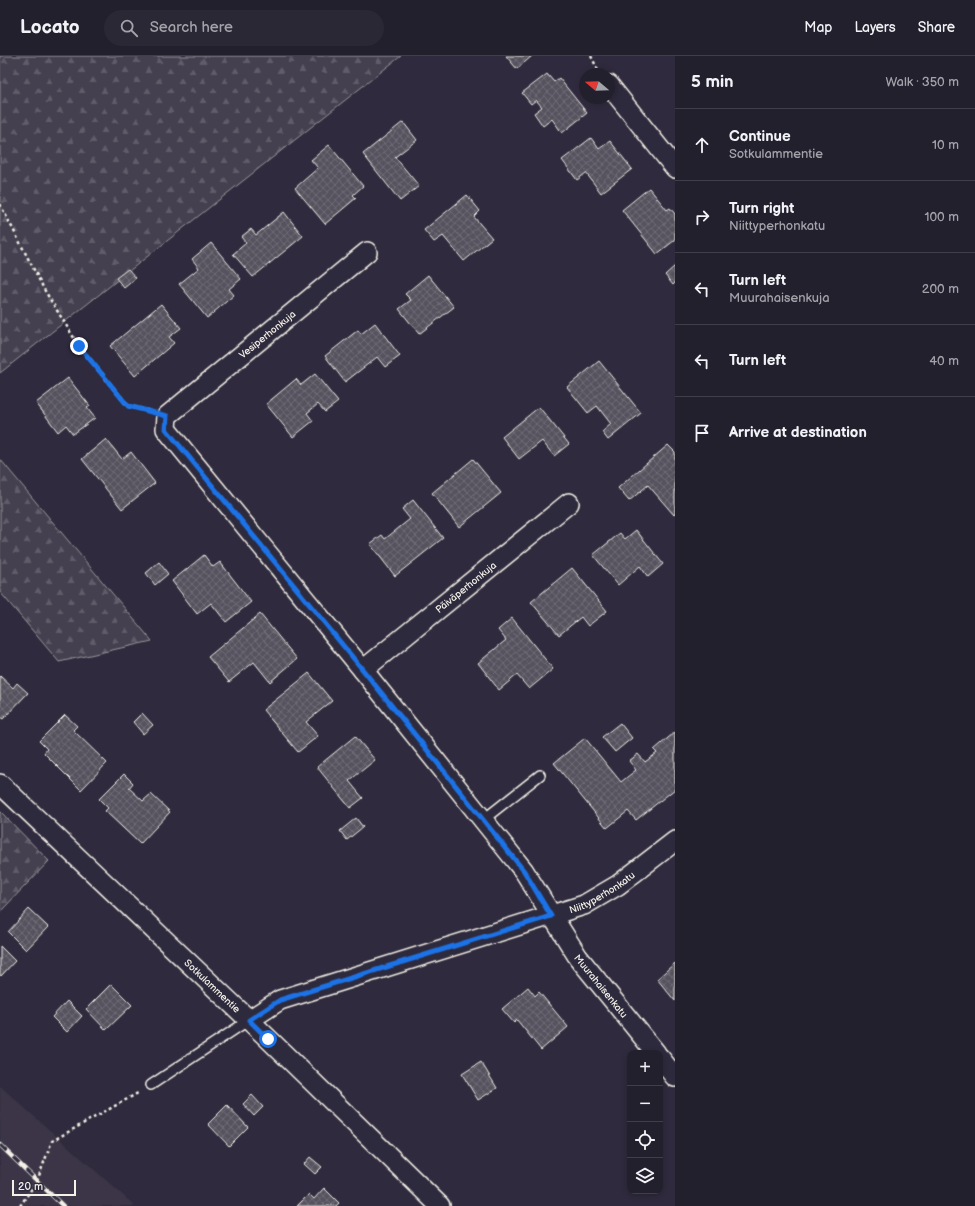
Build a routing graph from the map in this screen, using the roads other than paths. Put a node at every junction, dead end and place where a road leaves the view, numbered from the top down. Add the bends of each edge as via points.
1 (615, 93) edge
2 (675, 168) edge
3 (366, 252) dead end
4 (167, 416) joint
5 (569, 504) dead end
6 (363, 670) junction
7 (540, 775) dead end
8 (0, 784) edge
9 (483, 820) junction
10 (675, 842) edge
11 (551, 916) junction
12 (249, 1020) junction
13 (654, 1050) edge
14 (663, 1062) edge
15 (675, 1077) edge
16 (151, 1085) road end
17 (440, 1206) edge

1 - 2 street
3 - 4 street, Vesiperhonkuja
4 - 6 street, Muurahaisenkatu via 166,429
5 - 6 street, Päiväperhonkuja
6 - 9 street, Muurahaisenkatu
7 - 9 lane
8 - 12 street, Sotkulammentie
9 - 11 street, Muurahaisenkatu via 524,871
10 - 11 street, Niittyperhonkatu via 618,886 584,905
11 - 12 street, Niittyperhonkatu via 280,1000
11 - 13 street, Muurahaisenkatu via 578,957
12 - 16 lane
12 - 17 street, Sotkulammentie
14 - 15 street

